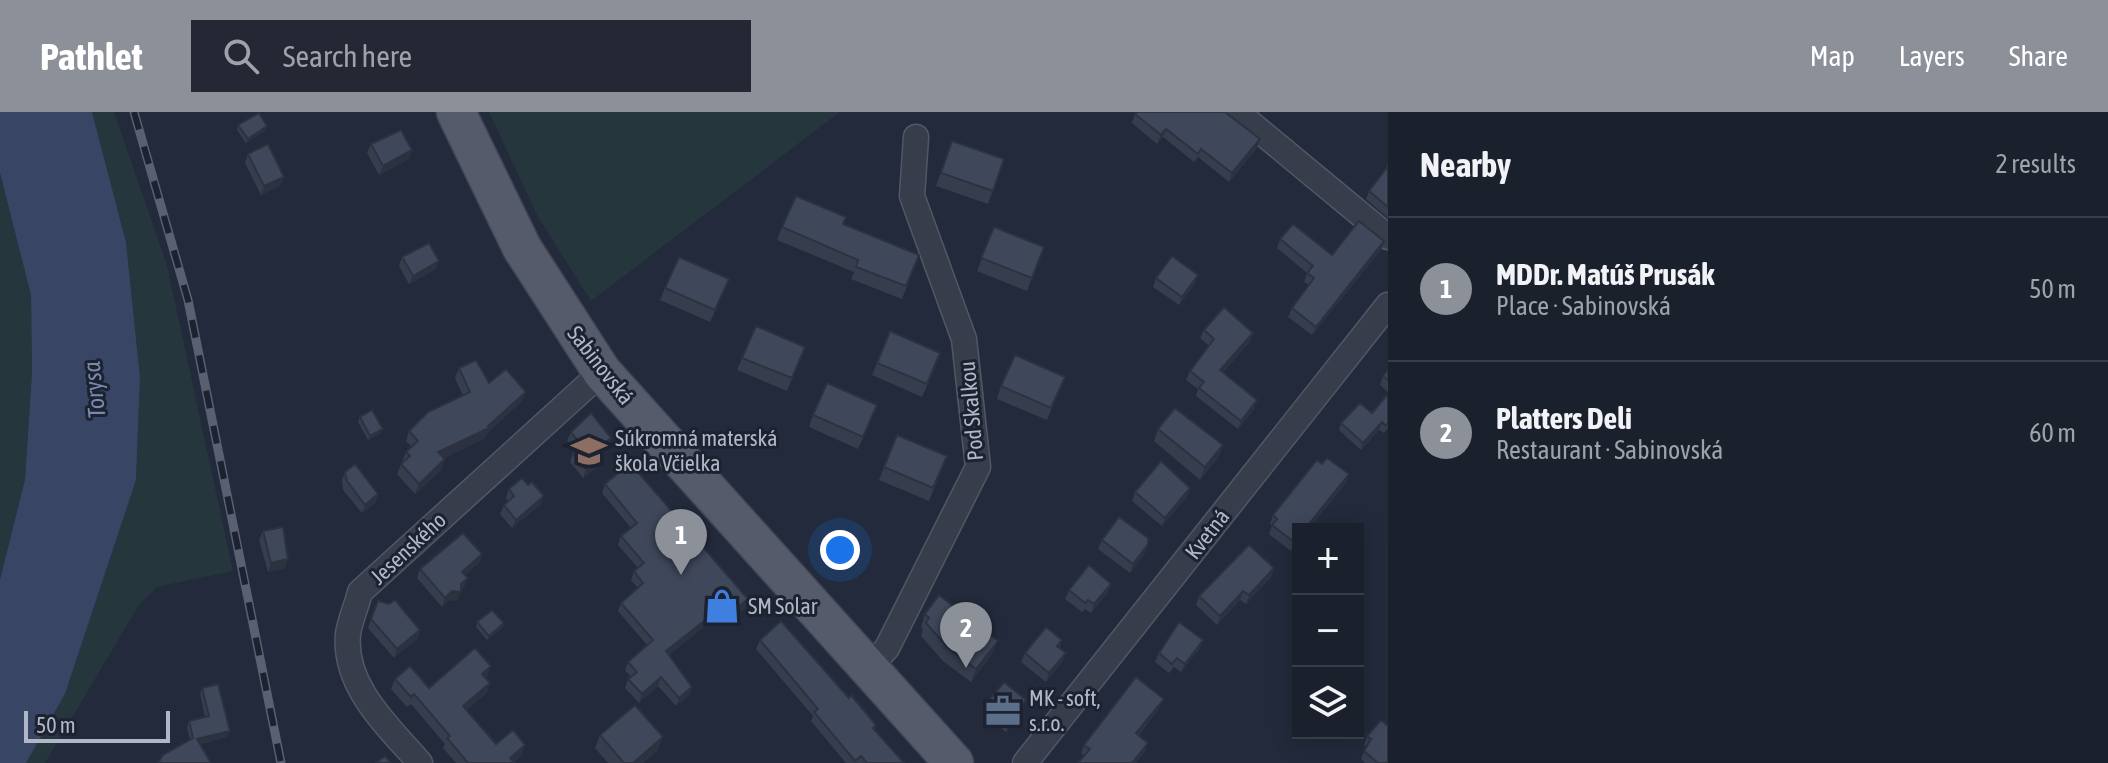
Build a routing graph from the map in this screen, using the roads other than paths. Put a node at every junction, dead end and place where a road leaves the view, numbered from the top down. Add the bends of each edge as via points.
1 (456, 112) edge
2 (1238, 112) edge
3 (916, 137) dead end
4 (1388, 237) edge
5 (1388, 305) edge
6 (602, 372) junction
7 (870, 666) junction
8 (420, 763) edge
9 (954, 763) edge
10 (1025, 763) edge

1 - 6 main road, Sabinovská via 522,248
2 - 4 street
3 - 7 street, Pod Skalkou via 912,196 964,339 978,467 887,648
5 - 10 street, Kvetná
6 - 7 main road, Sabinovská
6 - 8 street, Jesenského via 360,592 348,635 352,671 372,709
7 - 9 main road, Sabinovská

